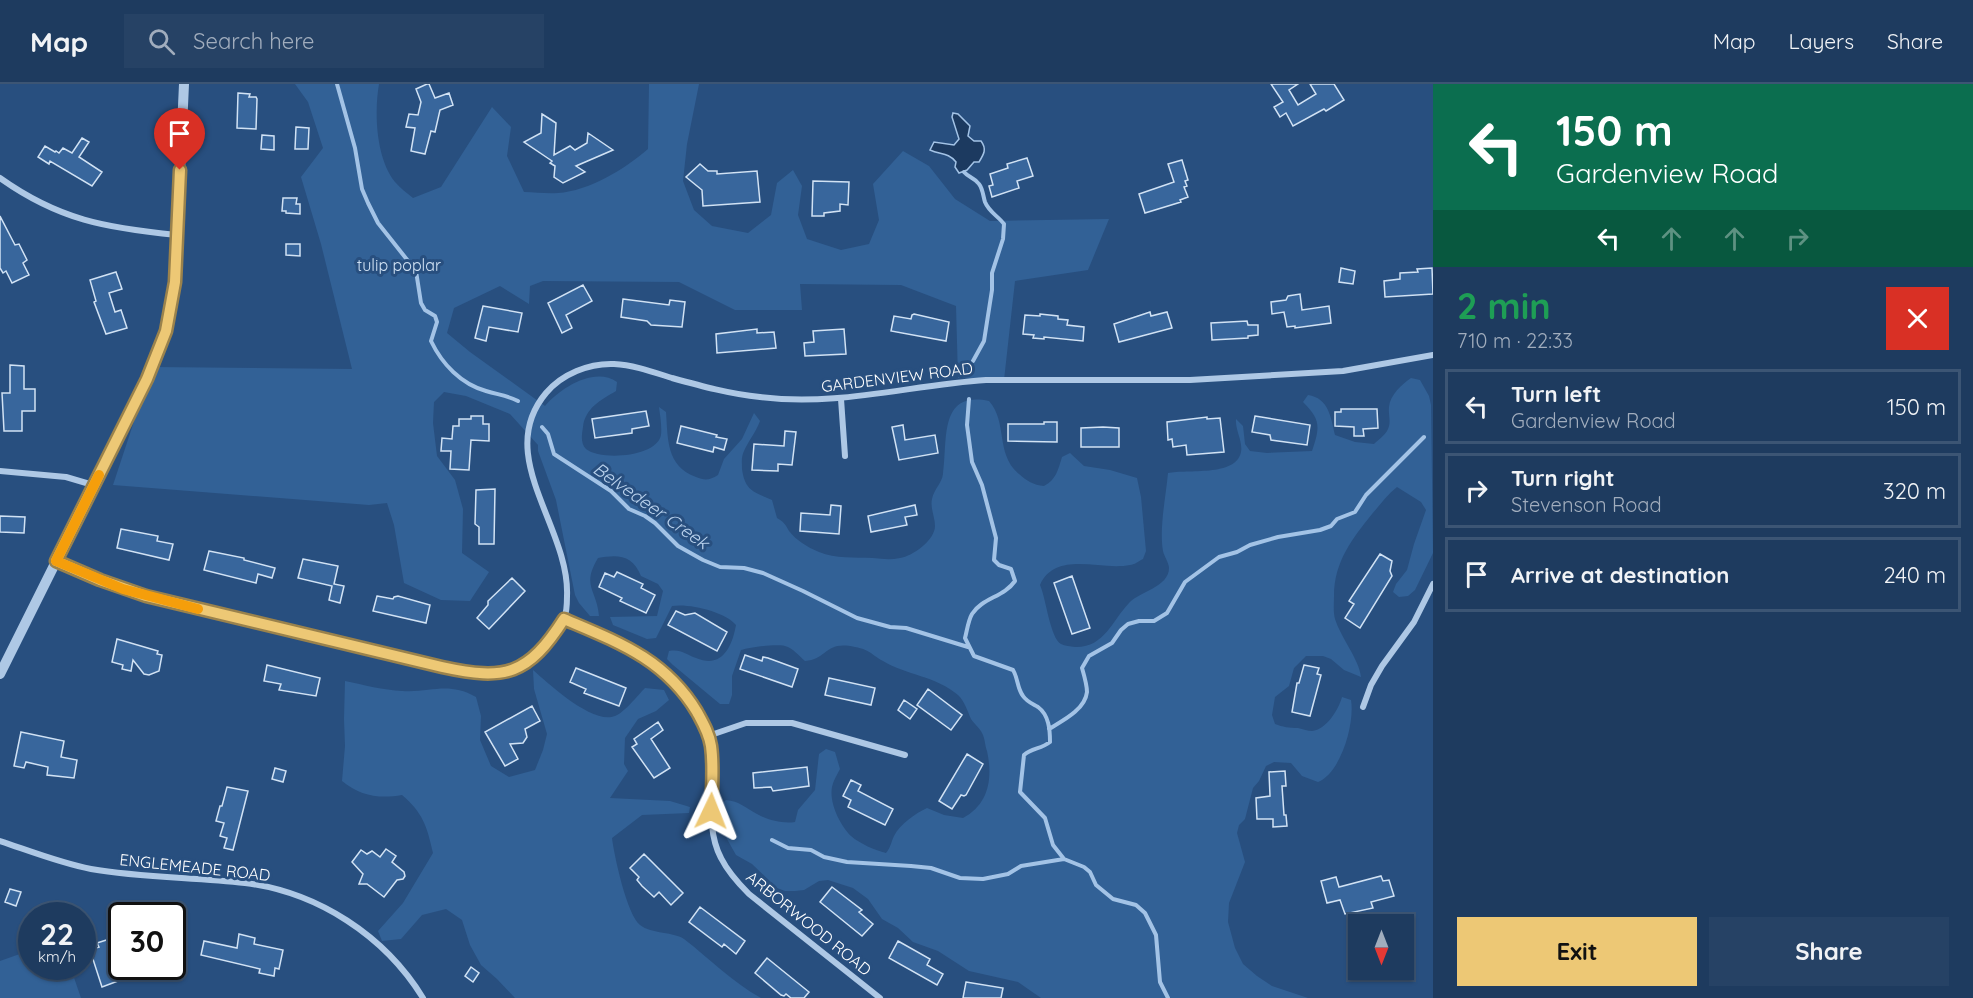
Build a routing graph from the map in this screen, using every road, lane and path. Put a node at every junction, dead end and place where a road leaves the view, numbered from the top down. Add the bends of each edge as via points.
1 (184, 84) edge
2 (0, 178) edge
3 (177, 235) junction
4 (1433, 355) edge
5 (841, 399) junction
6 (844, 456) dead end
7 (0, 471) edge
8 (93, 485) junction
9 (56, 561) junction
10 (1433, 584) edge
11 (564, 619) junction
12 (0, 674) edge
13 (1363, 707) dead end
14 (708, 736) junction
15 (905, 755) dead end
16 (0, 841) edge
17 (423, 998) edge
18 (880, 998) edge

1 - 3 street
2 - 3 street via 39,203 76,218 129,230
3 - 8 street via 175,282 163,340
4 - 5 street, GARDENVIEW ROAD via 1343,371 1190,380 986,380
5 - 6 street
5 - 11 street, GARDENVIEW ROAD via 789,400 731,393 627,365 585,367 559,382 537,407 527,446 530,472 566,567
7 - 8 street via 66,477
8 - 9 street
9 - 11 street, GARDENVIEW ROAD via 146,596 483,675 521,667 544,647
9 - 12 street
10 - 13 street via 1414,622 1371,684
11 - 14 street, ARBORWOOD ROAD via 627,646 654,663 674,680 693,705
14 - 15 street via 746,723 792,723
14 - 18 street, ARBORWOOD ROAD via 714,837 730,874 749,894
16 - 17 street, ENGLEMEADE ROAD via 91,869 276,888 336,914 368,934 394,959

